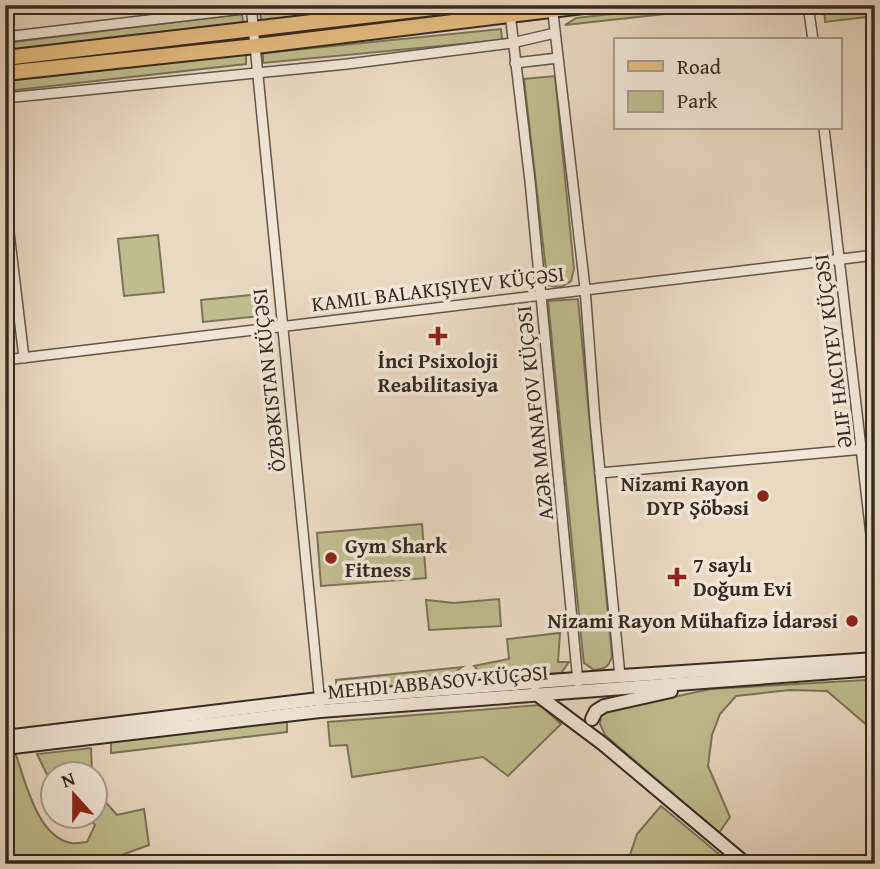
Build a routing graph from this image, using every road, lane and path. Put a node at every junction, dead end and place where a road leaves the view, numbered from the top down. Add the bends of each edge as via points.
1 (276, 5) edge
2 (457, 5) edge
3 (592, 5) edge
4 (808, 5) edge
5 (251, 7) edge
6 (552, 8) edge
7 (509, 10) edge
8 (254, 28) junction
9 (555, 33) junction
10 (5, 37) edge
11 (813, 38) edge
12 (512, 43) junction
13 (256, 46) junction
14 (5, 58) edge
15 (558, 58) junction
16 (515, 63) junction
17 (257, 72) junction
18 (5, 74) edge
19 (5, 98) edge
20 (824, 130) edge
21 (5, 200) edge
22 (875, 255) edge
23 (840, 260) junction
24 (585, 288) junction
25 (541, 294) junction
26 (282, 326) junction
27 (24, 358) junction
28 (5, 360) edge
29 (875, 448) edge
30 (862, 450) junction
31 (600, 473) junction
32 (875, 569) edge
33 (875, 659) edge
34 (875, 669) edge
35 (620, 676) junction
36 (720, 680) junction
37 (581, 684) junction
38 (537, 687) junction
39 (611, 688) junction
40 (550, 692) junction
41 (320, 705) junction
42 (592, 719) junction
43 (5, 737) edge
44 (603, 744) junction
45 (5, 748) edge
46 (746, 864) edge

1 - 5 street
2 - 8 main road
3 - 6 main road
4 - 11 street
5 - 8 street
5 - 10 street
6 - 7 main road
6 - 9 street
7 - 12 street, AZƏR MANAFOV KÜÇƏSI
7 - 13 main road
8 - 13 street, ÖZBƏKISTAN KÜÇƏSI
8 - 14 main road
9 - 12 street
9 - 15 street
12 - 16 street, AZƏR MANAFOV KÜÇƏSI
12 - 17 street
13 - 17 street, ÖZBƏKISTAN KÜÇƏSI
13 - 18 main road
15 - 16 street
15 - 24 street
16 - 25 street, AZƏR MANAFOV KÜÇƏSI
17 - 19 street
17 - 26 street, ÖZBƏKISTAN KÜÇƏSI
20 - 23 street
21 - 27 street
22 - 23 street, KAMIL BALAKIŞIYEV KÜÇƏSI
23 - 24 street, KAMIL BALAKIŞIYEV KÜÇƏSI
23 - 30 street
24 - 25 street, KAMIL BALAKIŞIYEV KÜÇƏSI
24 - 31 street
25 - 26 street, KAMIL BALAKIŞIYEV KÜÇƏSI
25 - 37 street, AZƏR MANAFOV KÜÇƏSI
26 - 27 street, KAMIL BALAKIŞIYEV KÜÇƏSI
26 - 41 street, ÖZBƏKISTAN KÜÇƏSI
27 - 28 street, KAMIL BALAKIŞIYEV KÜÇƏSI
29 - 30 street
30 - 31 street
30 - 32 street
31 - 35 street
33 - 35 street, MEHDI ABBASOV KÜÇƏSI
34 - 36 street, MEHDI ABBASOV KÜÇƏSI
35 - 37 street, MEHDI ABBASOV KÜÇƏSI
35 - 39 street
36 - 39 street, MEHDI ABBASOV KÜÇƏSI
36 - 42 street via 611,703 596,711
37 - 38 street, MEHDI ABBASOV KÜÇƏSI
37 - 39 street, MEHDI ABBASOV KÜÇƏSI
37 - 40 street, MEHDI ABBASOV KÜÇƏSI
38 - 40 street
38 - 41 street, MEHDI ABBASOV KÜÇƏSI
38 - 44 street
39 - 42 street via 595,704
40 - 44 street
41 - 43 street, MEHDI ABBASOV KÜÇƏSI
41 - 45 street, MEHDI ABBASOV KÜÇƏSI
42 - 44 street
44 - 46 street

